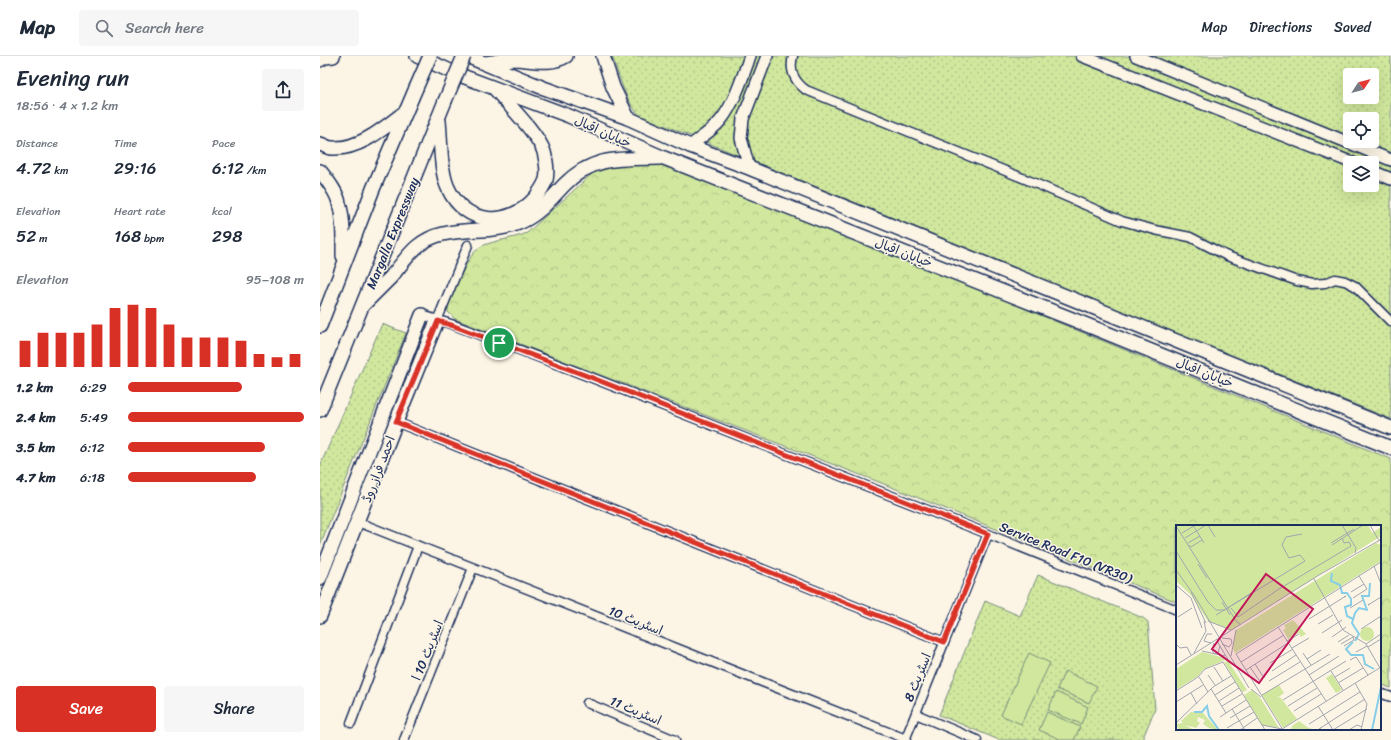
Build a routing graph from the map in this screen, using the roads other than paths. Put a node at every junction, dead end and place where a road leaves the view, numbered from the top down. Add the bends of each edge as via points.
1 (334, 56) edge
2 (416, 56) edge
3 (430, 56) edge
4 (465, 56) edge
5 (566, 56) edge
6 (603, 56) edge
7 (750, 56) edge
8 (767, 56) edge
9 (793, 56) edge
10 (1082, 56) edge
11 (1136, 56) edge
12 (320, 60) edge
13 (483, 63) junction
14 (494, 88) junction
15 (406, 110) junction
16 (439, 118) junction
17 (628, 118) junction
18 (320, 144) edge
19 (690, 146) junction
20 (664, 158) junction
21 (1343, 159) edge
22 (1391, 160) edge
23 (749, 168) junction
24 (320, 171) edge
25 (1379, 174) edge
26 (1391, 179) edge
27 (468, 245) dead end
28 (343, 266) junction
29 (363, 305) junction
30 (422, 315) joint
31 (438, 321) junction
32 (1391, 322) edge
33 (320, 326) edge
34 (320, 410) edge
35 (396, 422) junction
36 (1391, 428) edge
37 (1391, 448) edge
38 (358, 522) junction
39 (988, 534) junction
40 (418, 546) junction
41 (473, 568) junction
42 (320, 578) edge
43 (1176, 610) edge
44 (320, 616) edge
45 (944, 642) junction
46 (1381, 693) edge
47 (1391, 697) edge
48 (587, 703) dead end
49 (916, 714) junction
50 (350, 723) dead end
51 (906, 739) edge
52 (404, 740) edge
53 (675, 740) edge
54 (977, 740) edge

1 - 12 main road
2 - 14 main road, خیابان اقبال
3 - 15 main road, bridge
4 - 13 main road, خیابان اقبال
4 - 16 main road, Margalla Expressway, bridge
5 - 13 main road via 552,61 514,59
6 - 17 main road via 613,87
7 - 19 street via 727,112 714,128
8 - 23 street via 743,119 742,138
9 - 32 street via 791,65 794,75 798,84 806,90 1122,220 1155,230 1190,236 1226,256 1297,281 1312,284 1335,279 1345,281 1355,286
10 - 21 street
11 - 22 street
13 - 17 main road, خیابان اقبال
14 - 16 main road via 536,137 545,161 546,180 529,205 516,213 490,219 477,216 463,210 453,198 447,187 442,162
14 - 20 main road, خیابان اقبال via 569,116
15 - 18 main road via 370,138 349,147 330,148
15 - 28 main road
16 - 29 main road, Margalla Expressway
17 - 19 main road, خیابان اقبال
19 - 23 main road, خیابان اقبال
20 - 29 main road via 598,162 582,169 546,205 520,223 504,228 442,234 421,243
20 - 37 main road, خیابان اقبال
23 - 36 main road, خیابان اقبال
24 - 28 main road via 339,202 343,232
25 - 26 street
27 - 31 street
28 - 33 main road
29 - 34 main road, Margalla Expressway
30 - 31 street, Service Road F10 (VR30)
30 - 42 main road, احمد فراز روڈ
31 - 35 main road, احمد فراز روڈ
31 - 39 street, Service Road F10 (VR30) via 590,377
35 - 38 main road, احمد فراز روڈ
35 - 45 street
38 - 40 street, اسٹریٹ 10
38 - 44 main road, احمد فراز روڈ
39 - 43 street, Service Road F10 (VR30)
39 - 45 street, اسٹریٹ 8
40 - 41 street, اسٹریٹ 10
40 - 50 street
41 - 51 street, اسٹریٹ 10
41 - 52 street, اسٹریٹ 10 ا
45 - 49 street, اسٹریٹ 8
46 - 47 street
48 - 53 street, اسٹریٹ 11
49 - 51 street, اسٹریٹ 8
49 - 54 street

